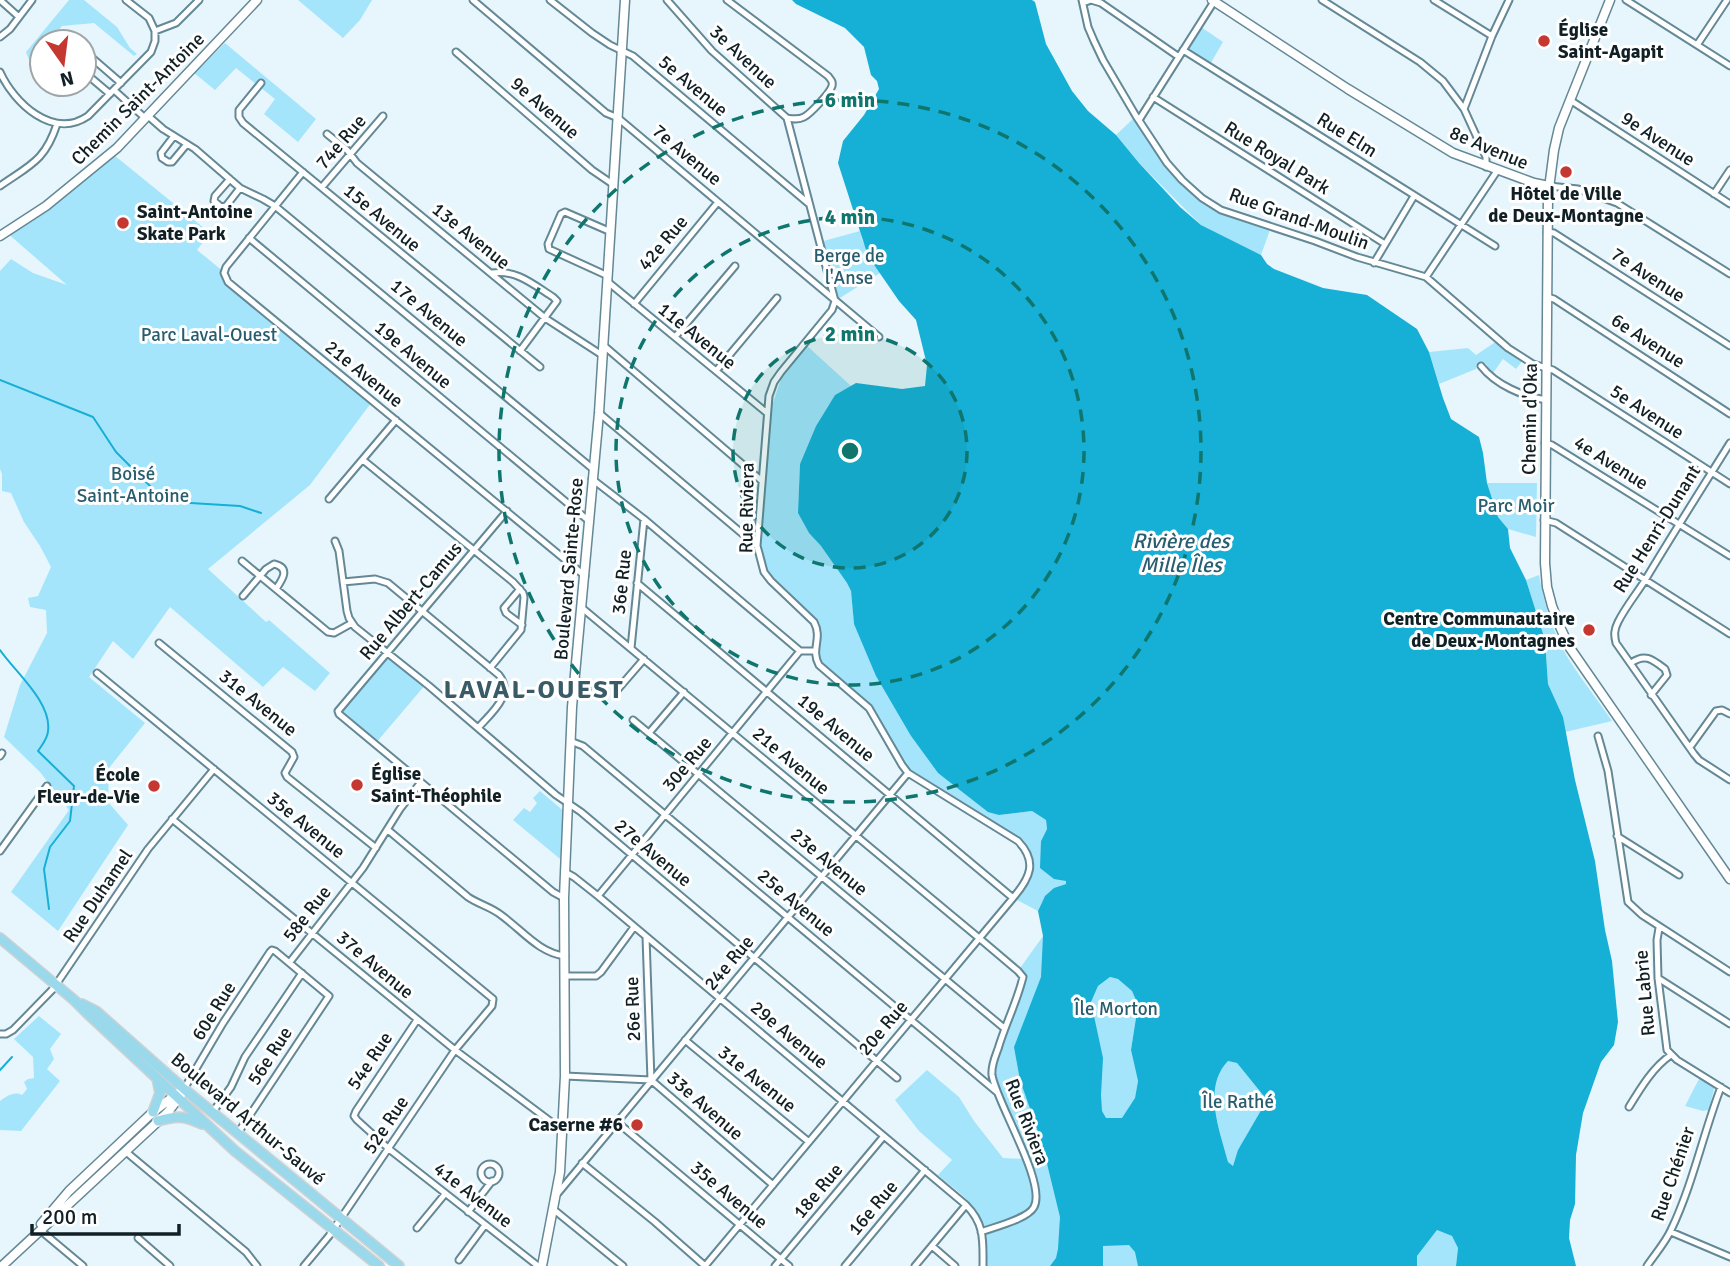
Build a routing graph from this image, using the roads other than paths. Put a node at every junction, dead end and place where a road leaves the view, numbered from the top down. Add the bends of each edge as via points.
1 (126, 0) edge
2 (199, 0) edge
3 (473, 0) edge
4 (550, 0) edge
5 (667, 0) edge
6 (727, 0) edge
7 (1214, 0) edge
8 (1322, 0) edge
9 (1434, 0) edge
10 (1509, 0) edge
11 (1610, 0) edge
12 (1626, 0) edge
13 (1727, 0) edge
14 (0, 1) edge
15 (29, 1) edge
16 (624, 1) edge
17 (1082, 1) edge
18 (1101, 1) edge
19 (251, 2) edge
20 (19, 17) junction
21 (155, 31) junction
22 (1492, 36) junction
23 (0, 37) edge
24 (1698, 45) junction
25 (622, 50) junction
26 (1183, 50) junction
27 (456, 52) dead end
28 (1179, 57) junction
29 (98, 63) edge
30 (1730, 66) edge
31 (0, 72) edge
32 (98, 82) edge
33 (121, 83) junction
34 (261, 83) dead end
35 (112, 92) junction
36 (1153, 97) junction
37 (1570, 100) junction
38 (1464, 108) junction
39 (383, 116) dead end
40 (146, 117) junction
41 (618, 118) junction
42 (787, 118) junction
43 (1139, 120) junction
44 (57, 124) junction
45 (327, 134) dead end
46 (174, 136) junction
47 (187, 144) junction
48 (350, 156) junction
49 (1486, 167) junction
50 (1730, 170) edge
51 (1497, 171) junction
52 (303, 172) junction
53 (230, 179) junction
54 (0, 186) edge
55 (614, 186) junction
56 (1549, 186) junction
57 (322, 187) junction
58 (240, 188) junction
59 (1714, 194) junction
60 (1414, 196) junction
61 (718, 202) junction
62 (1730, 204) edge
63 (810, 205) junction
64 (275, 206) junction
65 (1461, 226) junction
66 (1547, 232) junction
67 (611, 233) junction
68 (0, 236) edge
69 (249, 238) junction
70 (1385, 244) junction
71 (1495, 246) dead end
72 (1374, 263) junction
73 (735, 266) dead end
74 (492, 273) junction
75 (1730, 274) edge
76 (225, 275) joint
77 (1426, 277) junction
78 (608, 279) junction
79 (1547, 297) junction
80 (777, 298) dead end
81 (835, 301) junction
82 (634, 303) junction
83 (545, 318) junction
84 (675, 337) junction
85 (879, 337) dead end
86 (603, 345) junction
87 (1730, 346) edge
88 (520, 351) junction
89 (602, 355) junction
90 (1481, 366) dead end
91 (540, 367) dead end
92 (1546, 368) junction
93 (716, 371) junction
94 (1546, 400) junction
95 (599, 413) junction
96 (767, 413) junction
97 (1730, 414) edge
98 (396, 421) junction
99 (1545, 443) junction
100 (1730, 443) edge
101 (363, 460) junction
102 (593, 469) junction
103 (1712, 472) junction
104 (592, 479) junction
105 (762, 481) junction
106 (1730, 484) edge
107 (329, 499) dead end
108 (507, 511) junction
109 (644, 519) junction
110 (1544, 520) junction
111 (589, 522) junction
112 (1678, 523) junction
113 (335, 541) dead end
114 (757, 546) junction
115 (474, 550) junction
116 (1730, 556) edge
117 (242, 561) dead end
118 (260, 576) junction
119 (585, 576) junction
120 (1646, 580) junction
121 (343, 582) junction
122 (637, 583) junction
123 (276, 589) junction
124 (520, 589) junction
125 (243, 596) dead end
126 (582, 608) junction
127 (422, 611) junction
128 (352, 623) junction
129 (522, 625) junction
130 (1730, 634) edge
131 (159, 643) dead end
132 (631, 648) junction
133 (800, 651) junction
134 (815, 651) junction
135 (387, 653) junction
136 (644, 659) junction
137 (1630, 663) junction
138 (490, 668) junction
139 (97, 673) dead end
140 (618, 689) dead end
141 (767, 691) junction
142 (684, 692) junction
143 (1651, 695) junction
144 (1730, 714) edge
145 (633, 720) dead end
146 (478, 728) junction
147 (649, 733) junction
148 (733, 733) junction
149 (1598, 736) dead end
150 (570, 741) junction
151 (1690, 747) junction
152 (214, 769) junction
153 (908, 773) junction
154 (699, 774) junction
155 (1730, 780) edge
156 (421, 782) junction
157 (47, 786) dead end
158 (890, 794) junction
159 (567, 804) junction
160 (665, 815) junction
161 (172, 819) junction
162 (388, 830) junction
163 (856, 835) junction
164 (1618, 836) junction
165 (376, 848) junction
166 (0, 850) edge
167 (631, 856) junction
168 (565, 873) junction
169 (1029, 874) joint
170 (1679, 875) dead end
171 (822, 876) junction
172 (1730, 879) edge
173 (352, 882) junction
174 (598, 896) junction
175 (564, 898) junction
176 (1013, 898) junction
177 (788, 917) junction
178 (634, 927) junction
179 (1660, 928) junction
180 (312, 933) junction
181 (646, 936) junction
182 (0, 938) edge
183 (979, 938) junction
184 (565, 957) junction
185 (754, 958) junction
186 (290, 962) junction
187 (1730, 972) edge
188 (302, 973) junction
189 (565, 976) junction
190 (1658, 978) junction
191 (945, 979) junction
192 (56, 985) junction
193 (720, 998) junction
194 (74, 1000) junction
195 (494, 1002) joint
196 (417, 1020) junction
197 (911, 1020) junction
198 (1730, 1024) edge
199 (1004, 1028) junction
200 (2, 1034) edge
201 (685, 1040) junction
202 (455, 1050) junction
203 (1671, 1055) junction
204 (876, 1061) junction
205 (565, 1076) junction
206 (156, 1077) junction
207 (897, 1078) dead end
208 (651, 1080) junction
209 (1721, 1087) junction
210 (999, 1093) junction
211 (1730, 1093) edge
212 (179, 1094) junction
213 (843, 1101) junction
214 (1629, 1107) dead end
215 (212, 1113) junction
216 (156, 1117) junction
217 (617, 1122) junction
218 (210, 1128) junction
219 (562, 1130) junction
220 (237, 1133) junction
221 (884, 1136) junction
222 (809, 1142) junction
223 (118, 1145) junction
224 (389, 1149) junction
225 (126, 1151) junction
226 (582, 1163) junction
227 (560, 1167) junction
228 (925, 1170) junction
229 (574, 1172) junction
230 (492, 1181) dead end
231 (773, 1185) junction
232 (445, 1194) junction
233 (555, 1198) junction
234 (966, 1205) junction
235 (553, 1209) junction
236 (468, 1212) junction
237 (341, 1218) junction
238 (485, 1225) junction
239 (740, 1225) junction
240 (417, 1228) dead end
241 (39, 1229) junction
242 (333, 1230) junction
243 (981, 1232) junction
244 (1671, 1232) junction
245 (138, 1238) dead end
246 (932, 1246) junction
247 (1730, 1257) edge
248 (781, 1259) junction
249 (459, 1260) dead end
250 (6, 1265) edge
251 (83, 1266) edge
252 (170, 1266) edge
253 (257, 1266) edge
254 (304, 1266) edge
255 (379, 1266) edge
256 (400, 1266) edge
257 (540, 1266) edge
258 (623, 1266) edge
259 (705, 1266) edge
260 (775, 1266) edge
261 (789, 1266) edge
262 (845, 1266) edge
263 (915, 1266) edge
264 (955, 1266) edge
265 (983, 1266) edge
266 (1647, 1266) edge

1 - 21 street via 149,18
2 - 21 street via 176,23
3 - 41 street, 7e Avenue via 606,113
4 - 25 street, 5e Avenue
5 - 42 street, 3e Avenue via 712,51
6 - 42 street via 832,80 830,90 808,115
7 - 26 street
7 - 49 street, 8e Avenue via 1453,153
8 - 38 street via 1420,62 1444,81
9 - 22 street
10 - 22 street
11 - 37 street, Chemin d'Oka
12 - 24 street
13 - 24 street
14 - 20 street
15 - 20 street
16 - 25 street, Boulevard Sainte-Rose
17 - 18 street
17 - 43 street, Rue Grand-Moulin via 1098,51
18 - 28 street
19 - 40 street, Chemin Saint-Antoine
20 - 23 street
21 - 33 street via 151,52
22 - 38 street
24 - 30 street
25 - 41 street, Boulevard Sainte-Rose
25 - 63 street, 5e Avenue
26 - 28 street
26 - 60 street, Rue Elm
27 - 55 street, 9e Avenue
28 - 36 street
29 - 33 street
31 - 44 street via 24,105
32 - 35 street, 17e Avenue
33 - 35 street
34 - 52 street, 15e Avenue via 240,107 240,120
35 - 40 street, 17e Avenue
35 - 44 street via 88,117
36 - 43 street
36 - 70 street, Rue Royal Park
37 - 56 street, Chemin d'Oka via 1557,133
37 - 59 street, 9e Avenue
38 - 49 street
39 - 48 street, 74e Rue
40 - 46 street, 17e Avenue
40 - 68 street, Chemin Saint-Antoine via 96,167
41 - 55 street, Boulevard Sainte-Rose
41 - 61 street, 7e Avenue
42 - 63 street
43 - 72 street, Rue Grand-Moulin via 1182,180 1221,210
44 - 54 street via 42,155
45 - 48 street, 13e Avenue
46 - 47 street, 17e Avenue
46 - 47 street via 161,153 168,162
47 - 53 street, 17e Avenue
48 - 57 street, 74e Rue
48 - 74 street, 13e Avenue
49 - 51 street, 8e Avenue
50 - 59 street
51 - 56 street, 8e Avenue
51 - 65 street
52 - 57 street, 15e Avenue
52 - 64 street, 74e Rue
53 - 58 street, 17e Avenue
53 - 58 street via 214,201 226,206
55 - 67 street, Boulevard Sainte-Rose
56 - 66 street, Chemin d'Oka
56 - 75 street, 8e Avenue via 1577,189 1618,203
57 - 88 street, 15e Avenue
58 - 64 street, 17e Avenue
59 - 62 street, 9e Avenue
60 - 65 street, Rue Elm
60 - 70 street
61 - 81 street, 7e Avenue
61 - 82 street, 42e Rue
63 - 81 street
64 - 69 street, 74e Rue
64 - 102 street, 17e Avenue
65 - 71 street, Rue Elm
65 - 77 street
66 - 79 street, Chemin d'Oka
66 - 87 street, 7e Avenue
67 - 78 street, Boulevard Sainte-Rose
67 - 78 street, 11e Avenue via 565,212 548,244 549,249
69 - 76 street, 74e Rue via 226,267
69 - 111 street, 19e Avenue
70 - 72 street
72 - 77 street, Rue Grand-Moulin
73 - 84 street
74 - 83 street, 13e Avenue
74 - 83 street via 519,275 554,297 557,301
76 - 98 street, 21e Avenue via 231,285
77 - 92 street, Rue Grand-Moulin via 1497,340
78 - 82 street, 11e Avenue
78 - 86 street, Boulevard Sainte-Rose
79 - 92 street, Chemin d'Oka
79 - 97 street, 6e Avenue
80 - 93 street
81 - 85 street, 7e Avenue
81 - 96 street, Rue Riviera via 774,383
82 - 84 street, 11e Avenue
83 - 88 street
83 - 89 street, 13e Avenue
84 - 93 street, 11e Avenue
86 - 89 street, Boulevard Sainte-Rose
86 - 105 street
88 - 91 street, 15e Avenue
89 - 95 street, Boulevard Sainte-Rose
90 - 94 street via 1504,385
92 - 94 street, Chemin d'Oka
92 - 103 street, 5e Avenue
93 - 96 street, 11e Avenue
94 - 99 street, Chemin d'Oka
95 - 102 street, Boulevard Sainte-Rose
95 - 114 street
96 - 105 street, Rue Riviera
98 - 101 street
98 - 108 street, 21e Avenue
99 - 110 street, Chemin d'Oka
99 - 112 street, 4e Avenue
100 - 103 street, Rue Henri-Dunant
101 - 107 street
101 - 115 street
102 - 104 street, Boulevard Sainte-Rose
103 - 106 street, 5e Avenue
103 - 112 street, Rue Henri-Dunant
104 - 109 street
104 - 111 street, Boulevard Sainte-Rose
105 - 114 street, Rue Riviera
108 - 115 street, Rue Albert-Camus
108 - 119 street, 21e Avenue
109 - 122 street, 36e Rue
109 - 133 street
110 - 120 street
110 - 172 street, Chemin d'Oka via 1547,587 1569,646
111 - 119 street, Boulevard Sainte-Rose
112 - 116 street, 4e Avenue
112 - 120 street, Rue Henri-Dunant
113 - 121 street
114 - 134 street, Rue Riviera via 764,572 818,629
115 - 124 street
115 - 127 street, Rue Albert-Camus
117 - 118 street
118 - 123 street
118 - 123 street via 269,566 279,565 284,574
118 - 125 street
119 - 126 street, Boulevard Sainte-Rose
120 - 130 street
120 - 137 street, Rue Henri-Dunant via 1614,634
121 - 127 street via 382,580
121 - 128 street
122 - 132 street, 36e Rue
122 - 141 street, 19e Avenue
123 - 128 street via 330,633
124 - 129 street via 524,597
124 - 129 street via 504,608
126 - 132 street, 21e Avenue
126 - 150 street, Boulevard Sainte-Rose
127 - 135 street, Rue Albert-Camus
127 - 138 street
128 - 135 street, 27e Avenue
129 - 138 street
131 - 165 street, 31e Avenue via 292,752 287,777
132 - 136 street, 21e Avenue
133 - 134 street
133 - 141 street, 30e Rue
134 - 153 street, Rue Riviera via 819,665 869,708
135 - 146 street, 27e Avenue
135 - 156 street, Rue Albert-Camus via 338,711
136 - 140 street
136 - 142 street, 21e Avenue
137 - 143 street
137 - 143 street via 1649,658 1665,669 1667,675
138 - 146 street via 502,679 505,693
139 - 152 street, 35e Avenue
141 - 148 street, 30e Rue
141 - 158 street, 19e Avenue
142 - 147 street
142 - 148 street, 21e Avenue
143 - 151 street
144 - 151 street via 1716,711
145 - 147 street, 23e Avenue
146 - 159 street, 27e Avenue
147 - 154 street, 23e Avenue
148 - 154 street, 30e Rue
148 - 163 street, 21e Avenue
149 - 164 street
150 - 159 street, Boulevard Sainte-Rose
150 - 160 street, 25e Avenue via 583,746
151 - 155 street via 1699,760
152 - 161 street, Rue Duhamel
152 - 173 street, 35e Avenue
153 - 158 street, 24e Rue
153 - 169 street, Rue Riviera via 1018,841 1028,854
154 - 160 street, 30e Rue
154 - 171 street, 23e Avenue
156 - 162 street, 58e Rue
156 - 175 street
157 - 166 street
158 - 163 street, 24e Rue
158 - 176 street, 19e Avenue
159 - 167 street, 27e Avenue
159 - 168 street, Boulevard Sainte-Rose
160 - 167 street, 30e Rue
160 - 177 street, 25e Avenue
161 - 180 street, 37e Avenue
161 - 192 street, Rue Duhamel
162 - 165 street, 58e Rue
162 - 184 street via 468,897 499,913 546,952
163 - 171 street, 24e Rue
163 - 183 street, 21e Avenue
164 - 170 street
164 - 179 street via 1628,902
165 - 173 street, 58e Rue
167 - 174 street, 30e Rue
167 - 185 street, 27e Avenue
168 - 174 street, 29e Avenue
168 - 175 street, Boulevard Sainte-Rose
169 - 176 street, 20e Rue
171 - 177 street, 24e Rue
171 - 191 street, 23e Avenue
173 - 180 street, 58e Rue
173 - 195 street, 35e Avenue
174 - 178 street, 29e Avenue
175 - 184 street, Boulevard Sainte-Rose
176 - 183 street, 20e Rue
177 - 185 street, 24e Rue
177 - 197 street, 25e Avenue
178 - 181 street, 29e Avenue
178 - 189 street via 596,976
179 - 187 street
179 - 190 street, Rue Labrie
180 - 186 street, 58e Rue
180 - 196 street, 37e Avenue
181 - 193 street, 29e Avenue
181 - 208 street, 26e Rue
182 - 192 main road, Boulevard Arthur-Sauvé
183 - 191 street, 20e Rue
183 - 199 street, Rue Riviera via 1023,977
184 - 189 street, Boulevard Sainte-Rose
185 - 193 street, 24e Rue
185 - 204 street, 27e Avenue
186 - 188 street
186 - 212 street, 60e Rue via 272,950
188 - 215 street, 58e Rue
188 - 220 street, 56e Rue via 329,996
189 - 205 street, Boulevard Sainte-Rose
190 - 198 street
190 - 203 street, Rue Labrie via 1665,1044
191 - 197 street, 20e Rue
191 - 199 street, 23e Avenue
192 - 194 main road, Boulevard Arthur-Sauvé
192 - 200 street, Rue Duhamel via 31,1013
193 - 201 street, 24e Rue
193 - 213 street, 29e Avenue
194 - 206 main road, Boulevard Arthur-Sauvé
194 - 212 main road, Boulevard Arthur-Sauvé via 97,1012
195 - 202 street, 52e Rue
196 - 202 street, 37e Avenue
196 - 224 street, 54e Rue via 354,1116
197 - 204 street, 20e Rue
197 - 210 street, 25e Avenue
199 - 210 street, Rue Riviera via 991,1073
201 - 208 street, 24e Rue
201 - 222 street, 31e Avenue
202 - 219 street, 37e Avenue
202 - 224 street, 52e Rue
203 - 209 street, Rue Labrie
203 - 214 street, Rue Labrie
204 - 207 street, 27e Avenue
204 - 213 street, 20e Rue
205 - 208 street, 33e Avenue
205 - 219 street, Boulevard Sainte-Rose
206 - 212 main road, Boulevard Arthur-Sauvé
206 - 216 main road via 160,1093
208 - 217 street, 24e Rue
208 - 231 street, 33e Avenue
209 - 211 street, Rue Labrie
209 - 244 street, Rue Chénier
210 - 243 street, Rue Riviera via 1037,1194 1035,1206 1027,1214
212 - 215 main road, Boulevard Arthur-Sauvé
212 - 216 street via 173,1107
212 - 218 main road, Boulevard Arthur-Sauvé
213 - 221 street, 29e Avenue
213 - 222 street, 20e Rue
215 - 220 main road, Boulevard Arthur-Sauvé
216 - 218 main road via 181,1116
216 - 223 street
216 - 225 street
217 - 226 street, 24e Rue
217 - 239 street, 35e Avenue
218 - 242 main road, Boulevard Arthur-Sauvé
219 - 227 street, Boulevard Sainte-Rose
220 - 237 main road, Boulevard Arthur-Sauvé
221 - 228 street, 29e Avenue
221 - 248 street, 18e Rue
222 - 231 street, 20e Rue
223 - 225 street
223 - 241 street via 63,1197
224 - 232 street, 41e Avenue
224 - 237 street, 52e Rue
225 - 241 street
225 - 253 street
226 - 229 street, 24e Rue
226 - 259 street
227 - 229 street
227 - 233 street, Boulevard Sainte-Rose
228 - 234 street, 29e Avenue
228 - 262 street, 16e Rue
229 - 233 street, 24e Rue
230 - 236 street
231 - 239 street, 20e Rue
232 - 236 street, 41e Avenue
232 - 240 street
233 - 235 street, Boulevard Sainte-Rose
234 - 243 street, 29e Avenue via 976,1215
234 - 246 street
235 - 257 street, Boulevard Sainte-Rose
235 - 258 street
236 - 238 street, 41e Avenue
237 - 242 street, 52e Rue
237 - 256 main road, Boulevard Arthur-Sauvé
238 - 249 street
238 - 257 street, 41e Avenue
239 - 248 street, 35e Avenue
239 - 259 street, 20e Rue
241 - 250 street
241 - 251 street
242 - 254 street, 52e Rue
242 - 255 main road, Boulevard Arthur-Sauvé
243 - 265 street
244 - 247 street
244 - 266 street, Rue Chénier
245 - 252 street
246 - 263 street
246 - 264 street
248 - 260 street, 18e Rue
248 - 261 street, 35e Avenue

